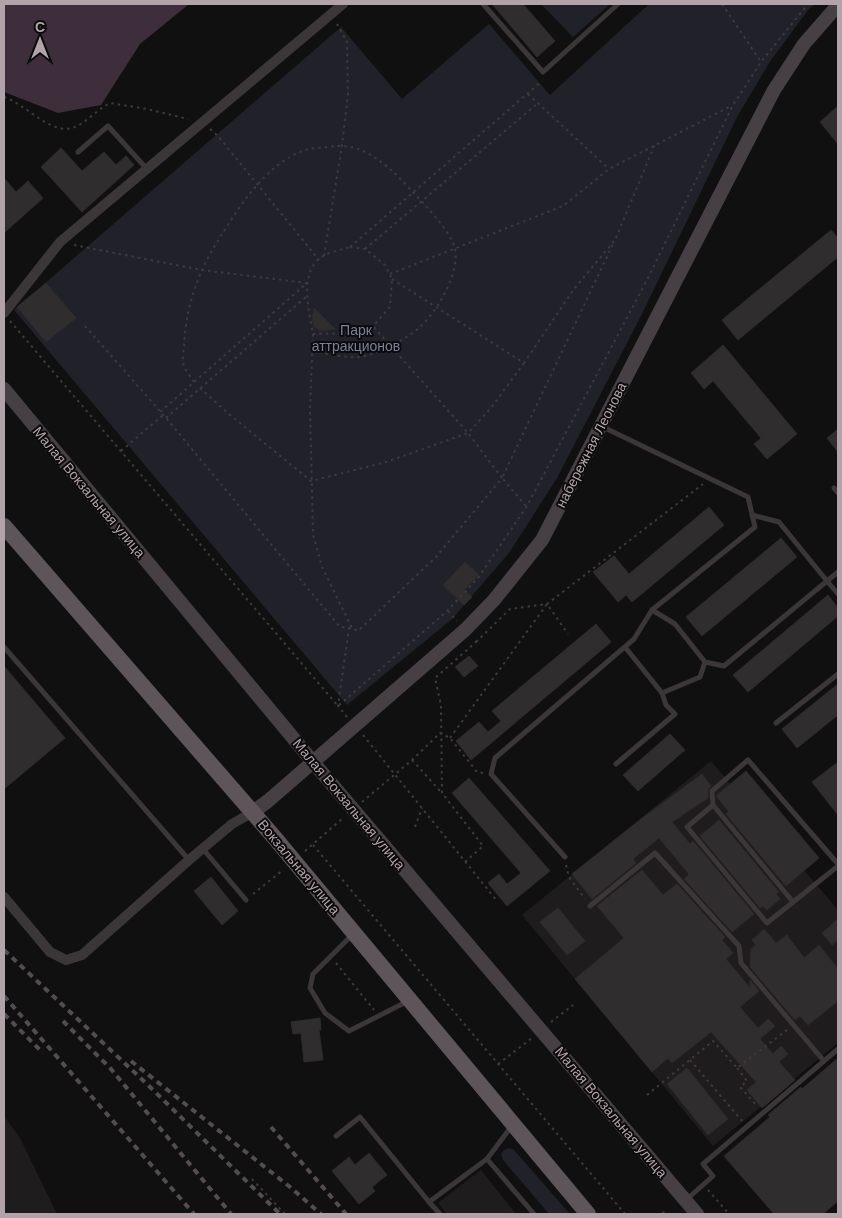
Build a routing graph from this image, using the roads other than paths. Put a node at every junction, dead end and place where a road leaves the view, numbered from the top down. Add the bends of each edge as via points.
1 (343, 4) edge
2 (483, 4) edge
3 (618, 4) edge
4 (838, 5) edge
5 (78, 152) dead end
6 (146, 168) junction
7 (7, 317) edge
8 (4, 389) edge
9 (601, 426) junction
10 (752, 515) junction
11 (4, 526) edge
12 (838, 572) edge
13 (827, 581) junction
14 (838, 594) edge
15 (652, 610) junction
16 (4, 647) edge
17 (625, 647) junction
18 (705, 662) junction
19 (838, 674) edge
20 (662, 693) junction
21 (776, 723) dead end
22 (312, 762) junction
23 (616, 764) dead end
24 (713, 804) junction
25 (253, 812) junction
26 (203, 848) junction
27 (565, 857) road end
28 (189, 860) junction
29 (838, 865) edge
30 (4, 898) edge
31 (246, 900) dead end
32 (793, 902) junction
33 (590, 906) road end
34 (354, 933) junction
35 (410, 1000) junction
36 (838, 1049) edge
37 (824, 1061) junction
38 (513, 1124) junction
39 (336, 1136) dead end
40 (487, 1158) junction
41 (686, 1200) junction
42 (430, 1202) junction
43 (440, 1214) edge
44 (534, 1214) edge
45 (588, 1214) edge
46 (697, 1214) edge

1 - 6 street
2 - 3 lane via 543,72
4 - 9 main road, набережная Леонова via 804,44 774,90
5 - 6 lane via 108,126
6 - 7 street via 60,242
8 - 22 main road, Малая Вокзальная улица
9 - 10 lane via 748,497
9 - 22 main road, набережная Леонова via 542,540 494,600 465,630
10 - 13 lane via 779,522
10 - 15 lane via 755,528
11 - 25 highway, Вокзальная улица
12 - 13 lane
13 - 14 lane
13 - 18 lane via 724,666
15 - 17 lane via 634,639
15 - 18 lane via 675,624
16 - 28 lane
17 - 20 lane
17 - 27 lane via 496,758 491,774
18 - 20 lane via 700,677
19 - 21 lane
20 - 23 lane via 666,705 675,714
22 - 25 main road, набережная Леонова
22 - 41 main road, Малая Вокзальная улица
24 - 29 lane via 712,791 748,760
24 - 32 lane
24 - 32 lane via 687,826 767,922
25 - 26 street via 232,824
25 - 34 highway, Вокзальная улица
26 - 28 street
26 - 31 lane
28 - 30 street via 82,955 66,960 50,952
29 - 32 lane
33 - 37 lane via 655,853 739,946 740,963
34 - 35 highway, Вокзальная улица
34 - 35 lane via 313,974 310,988 325,1013 349,1031
35 - 38 highway, Вокзальная улица
36 - 37 lane
37 - 41 lane via 703,1164 713,1176
38 - 40 lane
38 - 45 highway, Вокзальная улица
39 - 42 lane via 360,1117
40 - 42 lane
40 - 44 lane
41 - 46 main road, Малая Вокзальная улица
42 - 43 lane

